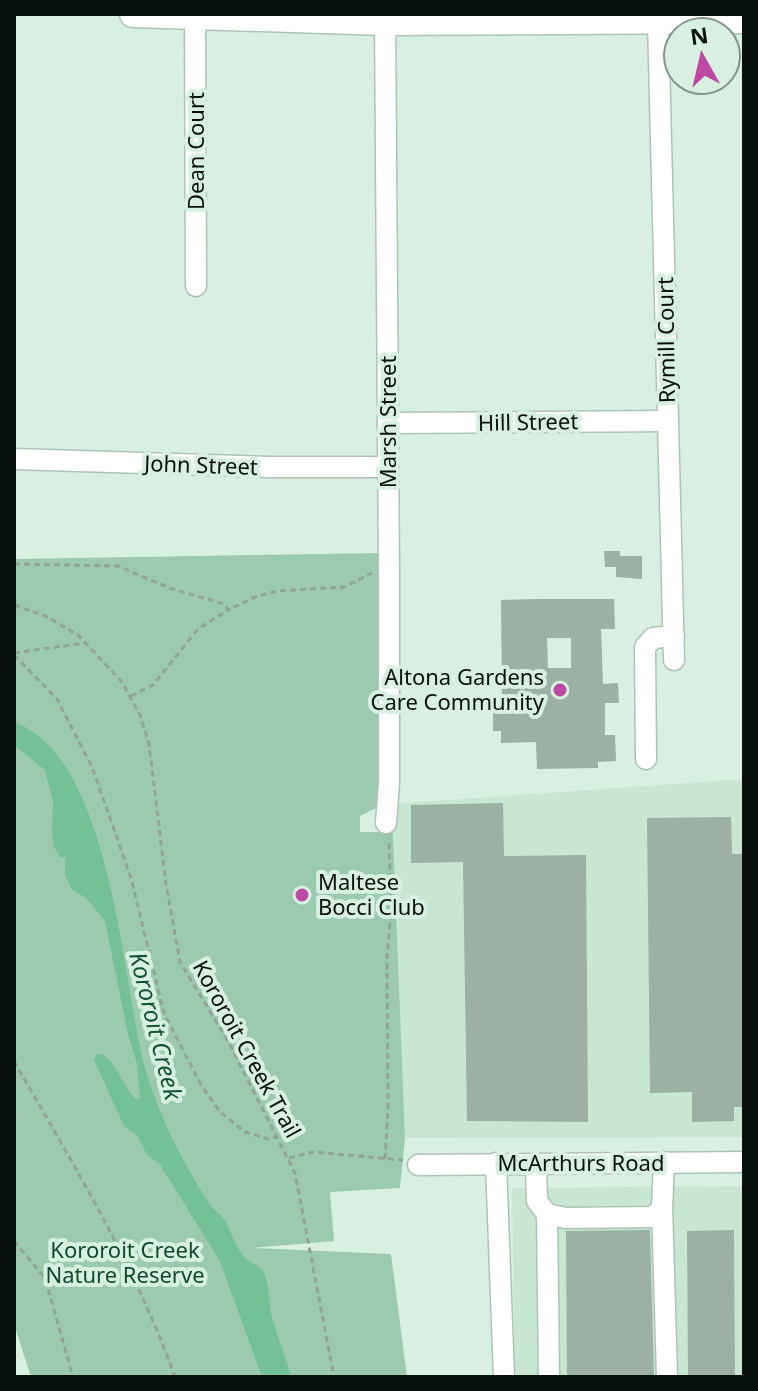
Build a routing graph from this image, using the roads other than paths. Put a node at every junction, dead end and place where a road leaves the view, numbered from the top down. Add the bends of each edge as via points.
1 (133, 14) edge
2 (195, 16) junction
3 (534, 17) edge
4 (630, 17) edge
5 (386, 18) edge
6 (658, 20) junction
7 (744, 20) edge
8 (196, 286) dead end
9 (667, 421) junction
10 (388, 423) junction
11 (14, 459) edge
12 (388, 467) junction
13 (674, 636) junction
14 (674, 660) dead end
15 (646, 759) dead end
16 (386, 823) road end
17 (664, 1162) junction
18 (744, 1162) edge
19 (496, 1163) junction
20 (536, 1163) junction
21 (418, 1165) road end
22 (662, 1205) junction
23 (547, 1214) junction
24 (504, 1377) edge
25 (549, 1377) edge
26 (667, 1377) edge

1 - 2 main road
2 - 5 main road
2 - 8 street, Dean Court
3 - 4 main road
3 - 5 main road
4 - 6 main road
5 - 10 street, Marsh Street
6 - 7 main road
6 - 9 street, Rymill Court
9 - 10 street, Hill Street
9 - 13 street, Rymill Court
10 - 12 street, Marsh Street
11 - 12 street, John Street
12 - 16 street, Marsh Street
13 - 14 street, Rymill Court
13 - 15 street via 653,638 645,647
17 - 18 street, McArthurs Road
17 - 20 street, McArthurs Road
17 - 22 street
19 - 20 street, McArthurs Road
19 - 21 street, McArthurs Road
19 - 24 street
20 - 23 street via 537,1201
22 - 23 street via 653,1217
22 - 26 street
23 - 25 street

